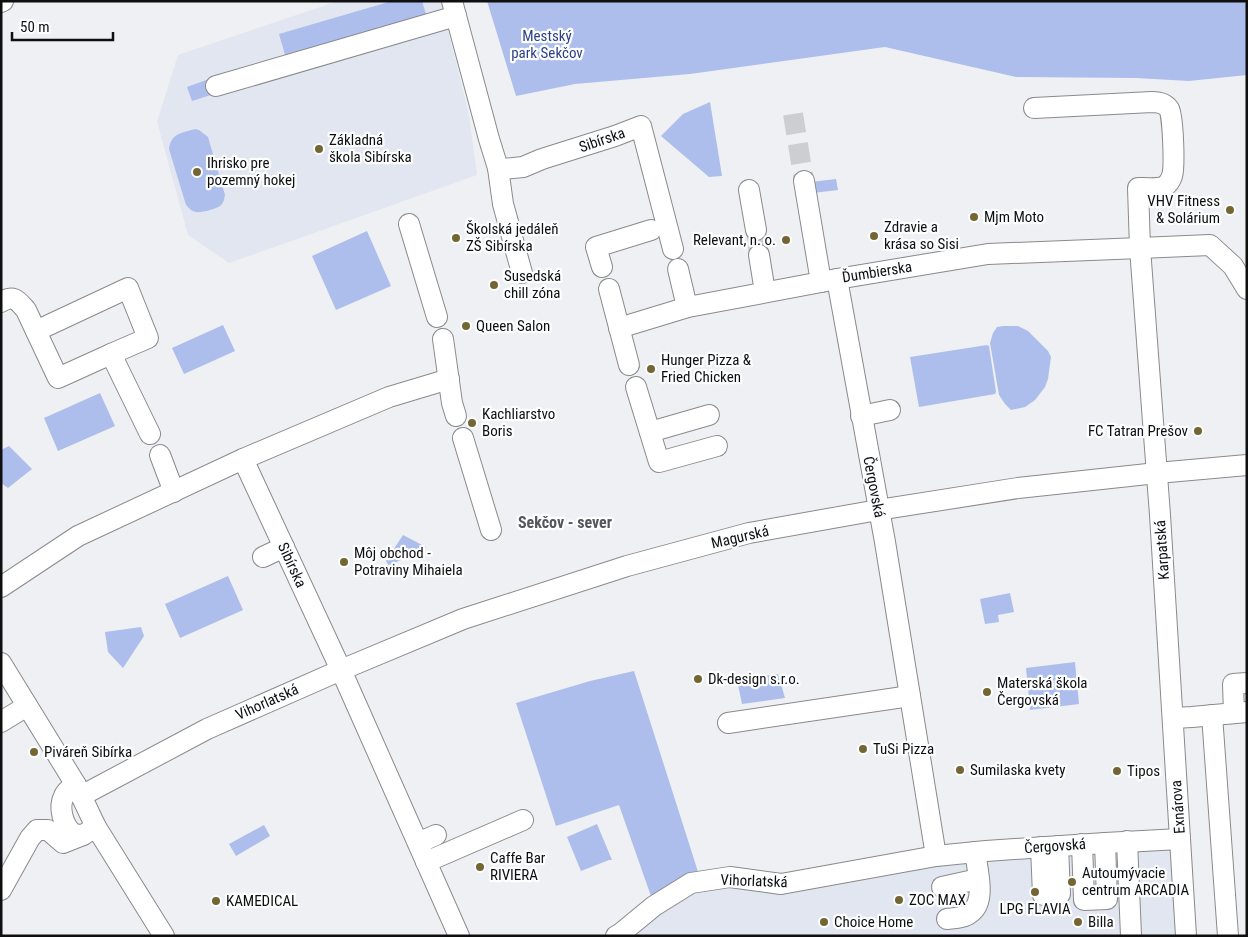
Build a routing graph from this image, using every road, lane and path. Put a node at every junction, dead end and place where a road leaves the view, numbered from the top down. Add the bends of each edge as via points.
1 (454, 9) edge
2 (216, 86) dead end
3 (1034, 108) dead end
4 (498, 168) junction
5 (804, 181) tunnel mouth
6 (749, 190) dead end
7 (409, 224) dead end
8 (651, 230) dead end
9 (756, 230) tunnel mouth
10 (1140, 248) junction
11 (672, 249) dead end
12 (759, 255) tunnel mouth
13 (602, 267) dead end
14 (678, 269) dead end
15 (522, 271) dead end
16 (829, 280) junction
17 (608, 289) dead end
18 (1247, 289) edge
19 (765, 292) junction
20 (1, 302) edge
21 (687, 307) junction
22 (437, 317) dead end
23 (619, 328) junction
24 (36, 331) junction
25 (443, 339) dead end
26 (111, 354) junction
27 (629, 365) dead end
28 (449, 379) junction
29 (636, 387) dead end
30 (890, 410) dead end
31 (710, 415) dead end
32 (456, 416) dead end
33 (861, 416) junction
34 (650, 432) junction
35 (150, 434) dead end
36 (463, 438) dead end
37 (717, 446) dead end
38 (160, 455) dead end
39 (243, 459) junction
40 (1247, 465) edge
41 (1157, 473) junction
42 (174, 492) junction
43 (878, 510) junction
44 (491, 530) dead end
45 (284, 547) junction
46 (263, 557) dead end
47 (1, 588) edge
48 (1, 663) edge
49 (340, 670) junction
50 (1247, 683) edge
51 (910, 696) junction
52 (28, 706) junction
53 (1240, 712) edge
54 (1212, 715) junction
55 (1172, 718) junction
56 (1, 722) edge
57 (728, 723) dead end
58 (79, 790) junction
59 (523, 820) dead end
60 (89, 831) junction
61 (436, 835) dead end
62 (1180, 839) junction
63 (1127, 841) junction
64 (1105, 842) junction
65 (418, 843) junction
66 (1082, 844) junction
67 (975, 852) junction
68 (936, 856) junction
69 (426, 862) junction
70 (978, 879) junction
71 (942, 887) dead end
72 (1, 890) edge
73 (947, 919) dead end
74 (164, 936) edge
75 (459, 936) edge
76 (616, 936) edge
77 (1131, 936) edge
78 (1186, 936) edge
79 (1228, 936) edge

1 - 2 street
1 - 4 street
3 - 10 street via 1161,102 1169,109 1172,176 1161,188 1138,188
4 - 11 street, Sibírska via 523,167 641,126
4 - 15 street via 503,204
5 - 16 street, Čergovská
6 - 9 street
7 - 22 street
8 - 13 street via 596,247
10 - 16 street, Ďumbierska via 988,254
10 - 18 street, Ďumbierska via 1210,245 1233,266
10 - 41 street
12 - 19 street
14 - 21 street
16 - 19 street, Ďumbierska
16 - 33 street, Čergovská
17 - 23 street
19 - 21 street, Ďumbierska
20 - 24 street via 12,298 18,301
21 - 23 street, Ďumbierska
23 - 27 street
24 - 26 street via 58,378
24 - 26 street via 128,288 148,338
25 - 28 street
26 - 35 street
28 - 32 street
28 - 39 street via 389,397
29 - 34 street
30 - 33 street
31 - 34 street
33 - 43 street, Čergovská
34 - 37 street via 659,462
36 - 44 street
38 - 42 street
39 - 42 street
39 - 45 street, Sibírska
40 - 41 street
41 - 43 street, Magurská via 1018,488
41 - 55 street, Karpatská
42 - 47 street via 78,536
43 - 49 street, Magurská via 749,533 627,566 463,619
43 - 51 street, Čergovská
45 - 46 street
45 - 49 street, Sibírska
48 - 52 street
49 - 58 street, Vihorlatská
49 - 65 street
50 - 53 street via 1233,684
51 - 57 street
51 - 68 street, Čergovská
52 - 56 street
52 - 58 street
53 - 54 street
54 - 55 street
54 - 79 street
55 - 62 street, Exnárova
58 - 60 street
59 - 69 street
60 - 72 street via 63,844 48,830 37,830
60 - 74 street
61 - 65 street
62 - 63 street, Čergovská
62 - 78 street, Exnárova
63 - 64 street, Čergovská
63 - 77 street
64 - 66 street, Čergovská
64 - 66 street via 1107,899 1084,900
65 - 69 street
66 - 67 street, Čergovská
67 - 68 street, Čergovská
67 - 70 street
68 - 76 street, Vihorlatská via 782,884 730,877 691,883 654,906
69 - 75 street
70 - 71 street
70 - 73 street via 980,894 977,907 964,916

